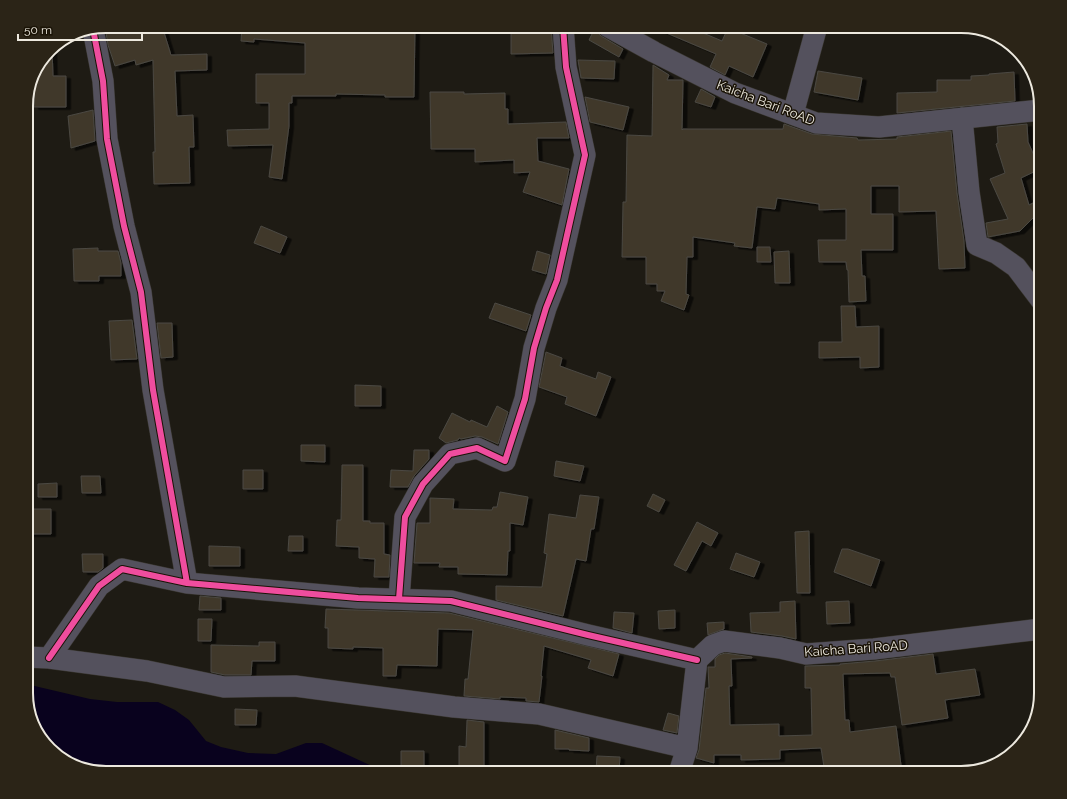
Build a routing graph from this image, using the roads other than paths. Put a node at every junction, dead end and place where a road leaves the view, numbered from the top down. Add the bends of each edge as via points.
1 (564, 33) edge
2 (620, 33) edge
3 (814, 33) edge
4 (94, 34) edge
5 (1034, 111) edge
6 (793, 114) junction
7 (962, 118) junction
8 (1034, 291) edge
9 (188, 583) junction
10 (398, 599) junction
11 (1034, 630) edge
12 (33, 657) edge
13 (49, 658) junction
14 (698, 660) junction
15 (687, 748) junction
16 (681, 766) edge

1 - 10 street via 566,67 584,155 557,280 534,348 525,399 505,461 477,448 450,454 423,484 405,517
2 - 6 street, Kaicha Bari RoAD via 735,93
3 - 6 street
4 - 9 street via 103,81 107,139 124,226 141,292 153,390
5 - 7 street, Kaicha Bari RoAD
6 - 7 street, Kaicha Bari RoAD via 816,122 879,127
7 - 8 street via 969,192 978,245 996,253 1016,267
9 - 10 street via 358,598
9 - 13 street via 122,569 99,586
10 - 14 street via 451,601
11 - 14 street, Kaicha Bari RoAD via 874,649 806,654 724,641 713,645
12 - 13 street
13 - 15 street via 147,671 224,687 295,686 454,707 538,714
14 - 15 street
15 - 16 street

